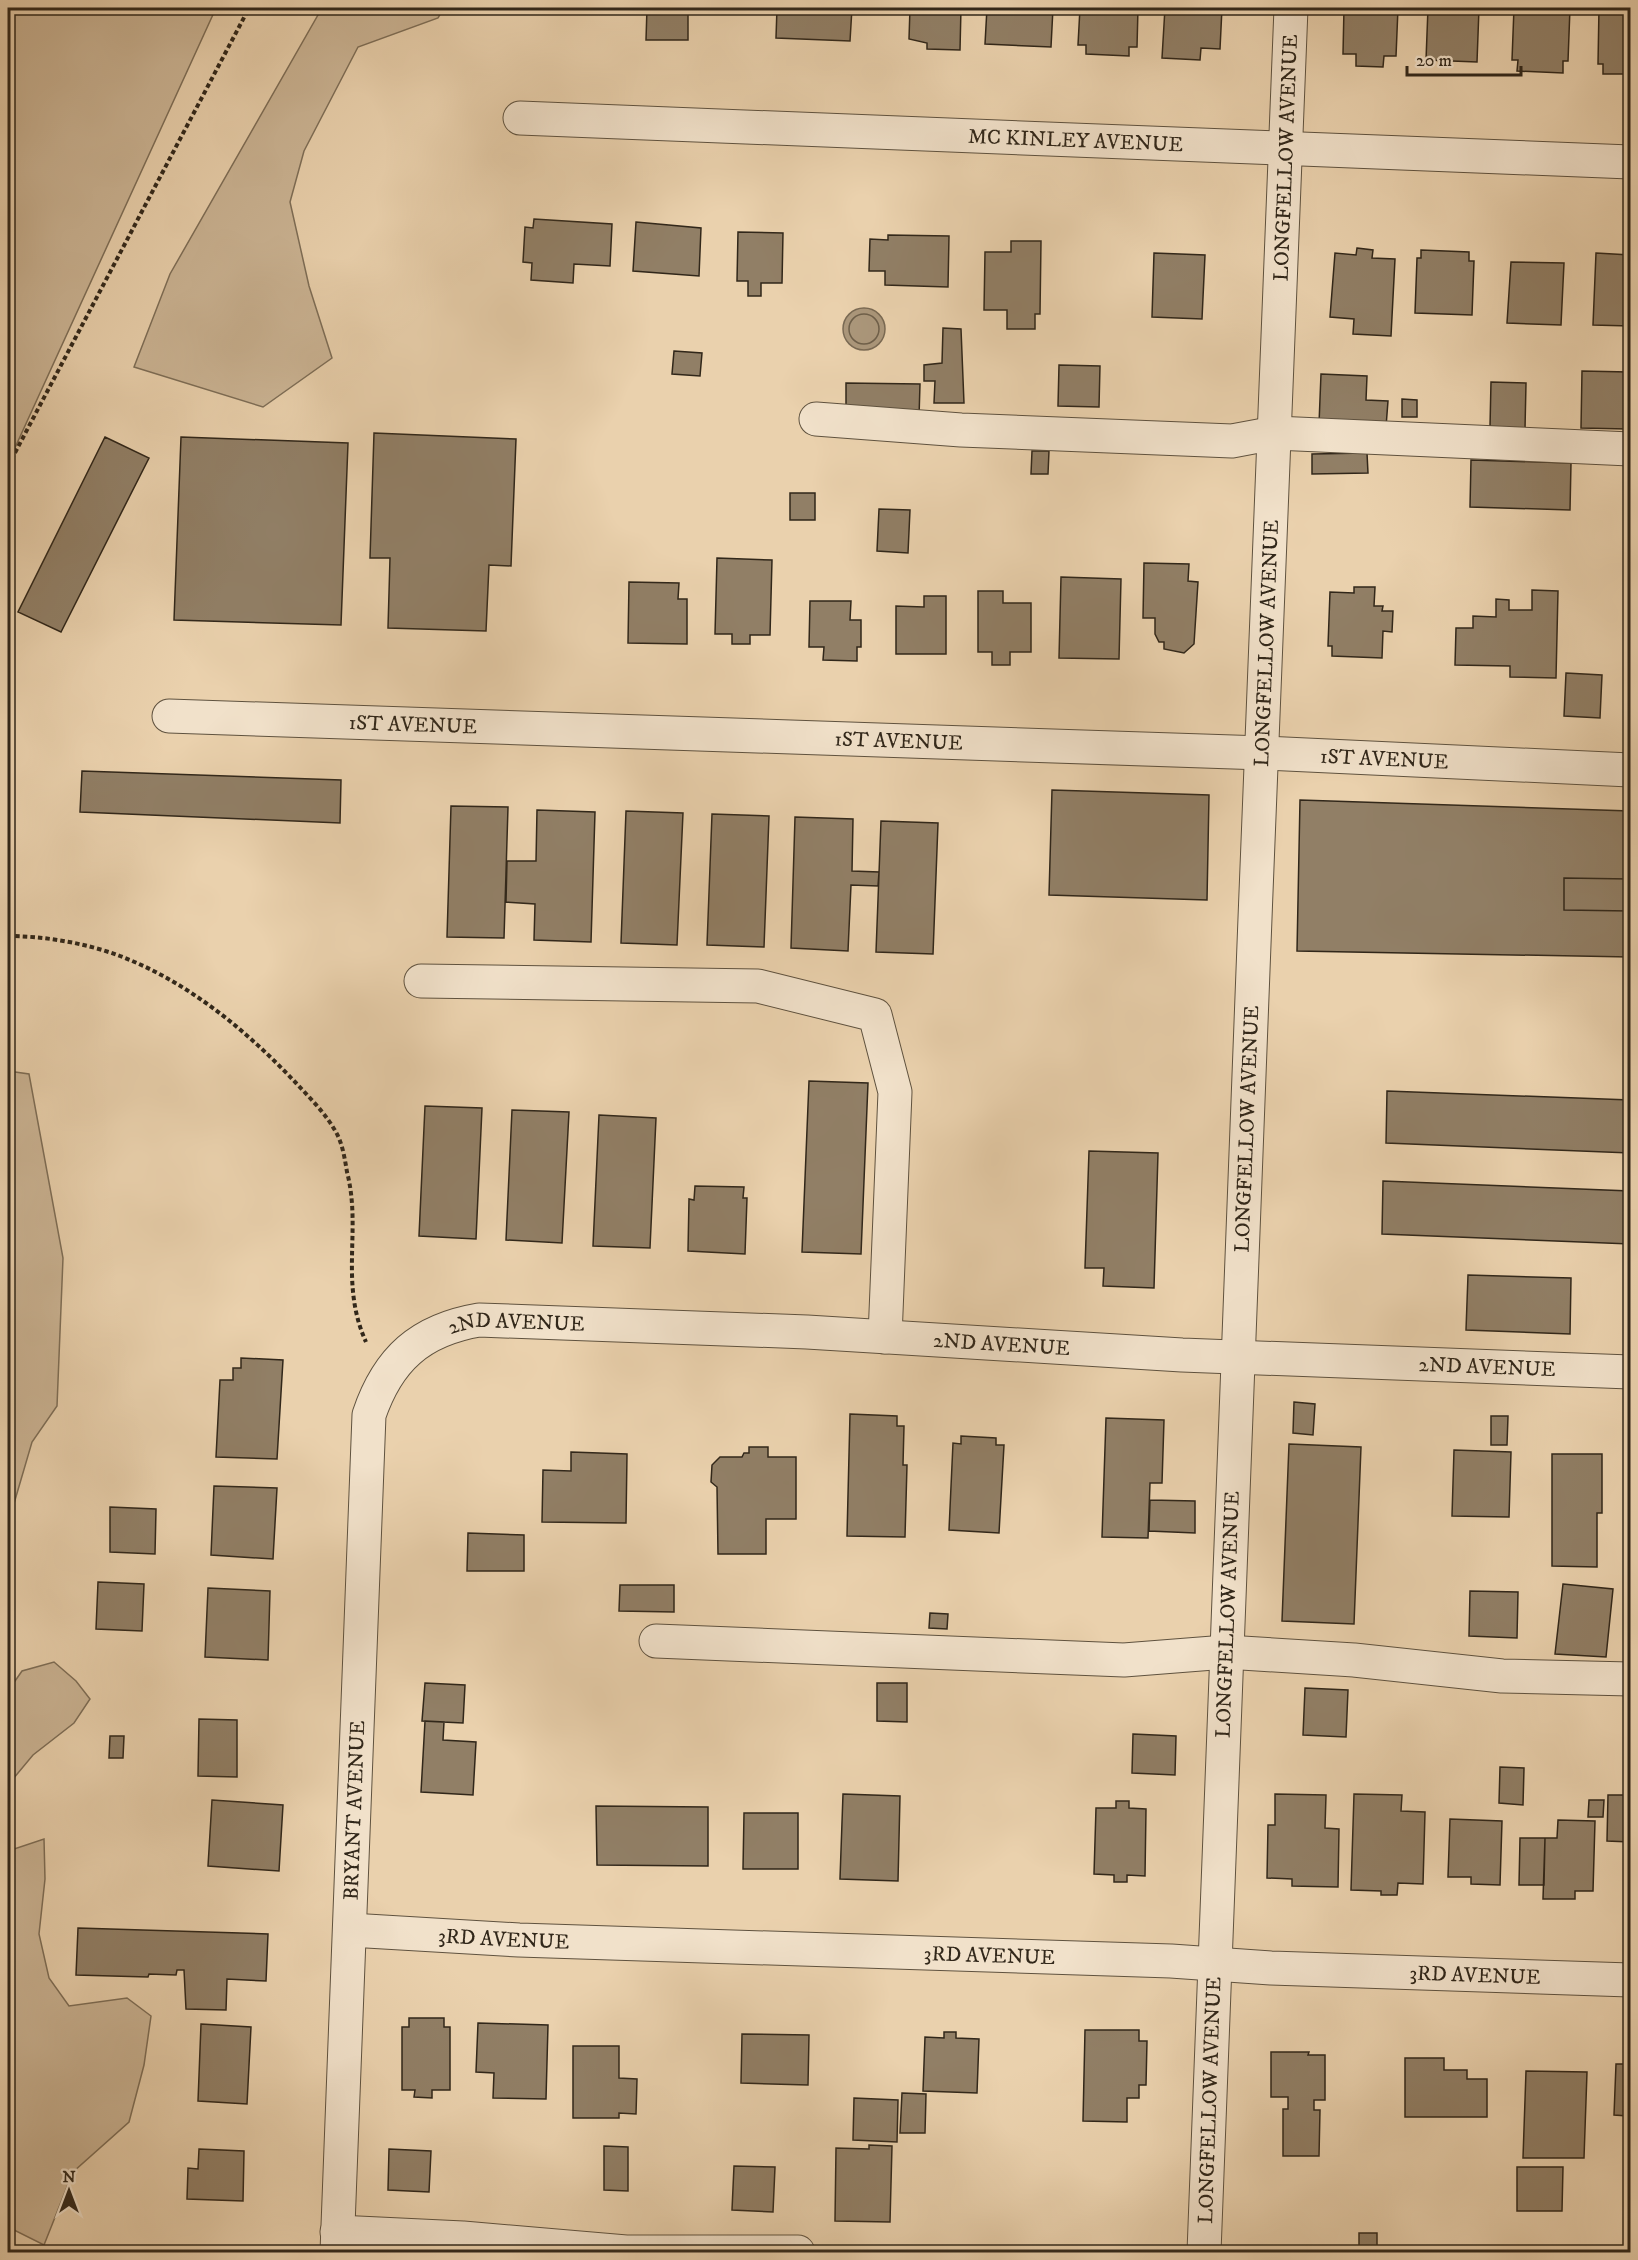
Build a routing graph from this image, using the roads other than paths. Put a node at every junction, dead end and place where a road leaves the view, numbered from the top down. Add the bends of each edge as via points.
1 (1291, 8) edge
2 (520, 117) dead end
3 (1285, 150) junction
4 (1630, 162) edge
5 (816, 419) dead end
6 (1275, 433) junction
7 (1630, 449) edge
8 (169, 716) dead end
9 (1263, 753) junction
10 (1630, 770) edge
11 (421, 981) dead end
12 (885, 1337) junction
13 (1237, 1356) junction
14 (388, 1371) joint
15 (1630, 1372) edge
16 (656, 1641) dead end
17 (1226, 1652) junction
18 (1630, 1679) edge
19 (350, 1930) junction
20 (1214, 1964) junction
21 (1630, 1980) edge
22 (337, 2242) edge
23 (798, 2253) edge
24 (1204, 2253) edge

1 - 3 street, LONGFELLOW AVENUE
2 - 3 street, MC KINLEY AVENUE via 1203,143
3 - 4 street, MC KINLEY AVENUE
3 - 6 street, LONGFELLOW AVENUE
5 - 6 street via 960,430 1232,441
6 - 7 street
6 - 9 street, LONGFELLOW AVENUE
8 - 9 street, 1ST AVENUE
9 - 10 street, 1ST AVENUE
9 - 13 street, LONGFELLOW AVENUE
11 - 12 street via 758,986 875,1015 895,1092
12 - 13 street, 2ND AVENUE
12 - 14 street, 2ND AVENUE via 478,1320 453,1325 421,1340
13 - 15 street, 2ND AVENUE
13 - 17 street, LONGFELLOW AVENUE
14 - 19 street, BRYANT AVENUE via 369,1415
16 - 17 street via 1124,1660
17 - 18 street via 1354,1660 1502,1676
17 - 20 street, LONGFELLOW AVENUE
19 - 20 street, 3RD AVENUE via 519,1940
19 - 22 street, BRYANT AVENUE
20 - 21 street, 3RD AVENUE
20 - 24 street, LONGFELLOW AVENUE
22 - 23 street via 463,2238 626,2252

